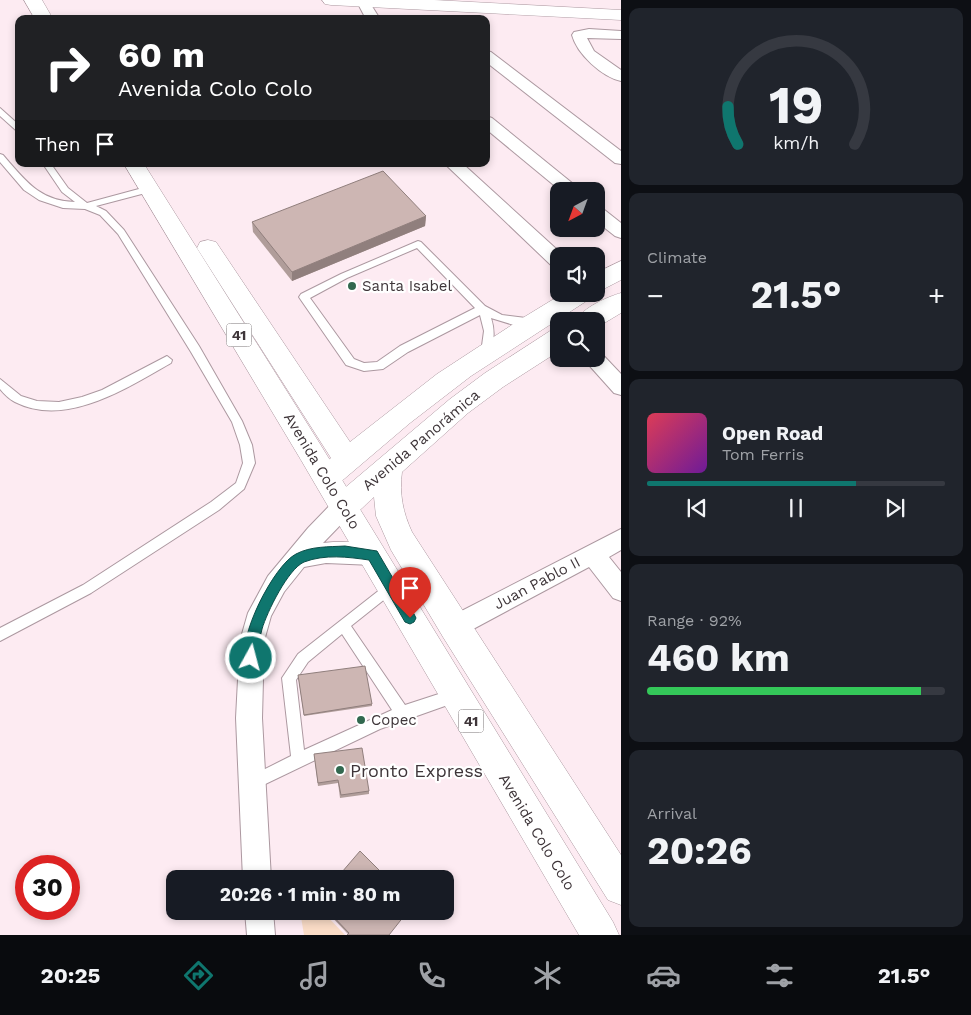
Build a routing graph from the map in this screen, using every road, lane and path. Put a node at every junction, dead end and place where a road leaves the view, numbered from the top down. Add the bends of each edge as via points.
1 (33, 0) edge
2 (331, 0) edge
3 (362, 1) junction
4 (493, 4) edge
5 (42, 15) edge
6 (371, 15) edge
7 (621, 15) edge
8 (621, 35) edge
9 (490, 58) edge
10 (619, 74) edge
11 (0, 112) edge
12 (490, 124) edge
13 (15, 126) edge
14 (0, 157) edge
15 (621, 159) edge
16 (48, 167) edge
17 (136, 167) edge
18 (456, 167) edge
19 (560, 182) edge
20 (150, 189) junction
21 (86, 206) junction
22 (605, 219) edge
23 (621, 232) edge
24 (208, 248) dead end
25 (550, 254) edge
26 (621, 269) edge
27 (605, 279) edge
28 (567, 302) edge
29 (621, 302) edge
30 (482, 310) junction
31 (604, 312) edge
32 (535, 322) junction
33 (550, 344) edge
34 (486, 353) junction
35 (167, 360) dead end
36 (602, 367) edge
37 (0, 383) edge
38 (621, 387) edge
39 (346, 460) junction
40 (389, 466) junction
41 (327, 477) junction
42 (344, 506) junction
43 (621, 539) edge
44 (593, 554) junction
45 (373, 555) junction
46 (298, 558) junction
47 (391, 587) junction
48 (621, 590) edge
49 (344, 625) junction
50 (454, 627) junction
51 (0, 635) edge
52 (456, 696) junction
53 (402, 713) junction
54 (298, 760) junction
55 (252, 783) junction
56 (257, 870) edge
57 (621, 887) edge
58 (260, 920) edge
59 (261, 935) edge
60 (600, 935) edge

1 - 5 street
2 - 3 street
3 - 4 street
3 - 6 street
4 - 7 street
8 - 10 street via 579,35 580,42 592,57
9 - 15 street
11 - 13 lane
12 - 19 street
14 - 21 lane via 27,188 42,198 62,205
16 - 21 lane via 65,190
17 - 20 street, Avenida Colo Colo / 41
18 - 25 street
20 - 21 lane
20 - 41 street, Avenida Colo Colo / 41
21 - 51 lane via 103,213 121,232 237,421 249,463 240,486 215,506 86,589
22 - 23 street
24 - 39 street, Avenida Colo Colo
26 - 27 street
28 - 32 street, Avenida Panorámica
29 - 31 street
30 - 30 lane via 404,349 379,366 364,367 350,362 304,296 418,244
30 - 32 lane via 517,322
30 - 34 lane via 489,324
32 - 34 street, Avenida Panorámica
33 - 40 street, Avenida Panorámica via 459,406
34 - 39 street, Avenida Panorámica via 407,410
35 - 37 lane via 103,395 46,407 26,404 8,393
36 - 38 street
39 - 41 street, Avenida Panorámica
40 - 42 street, Avenida Panorámica
40 - 50 street via 386,485 390,516 401,541
41 - 42 street, Avenida Colo Colo / 41
42 - 45 street, Avenida Colo Colo / 41
42 - 46 street, Avenida Panorámica
43 - 44 street, Juan Pablo II
44 - 48 street
44 - 50 street, Juan Pablo II
45 - 46 street via 332,551
45 - 47 street, Avenida Colo Colo / 41
46 - 55 street, Avenida Panorámica via 260,612 252,641 249,718
47 - 49 lane
47 - 52 street, Avenida Colo Colo / 41
49 - 53 lane
49 - 54 lane via 303,658 289,678
50 - 57 street
52 - 53 lane
52 - 60 street, Avenida Colo Colo / 41
53 - 54 lane via 358,730
54 - 55 lane
55 - 56 street, Avenida Panorámica
58 - 59 street

